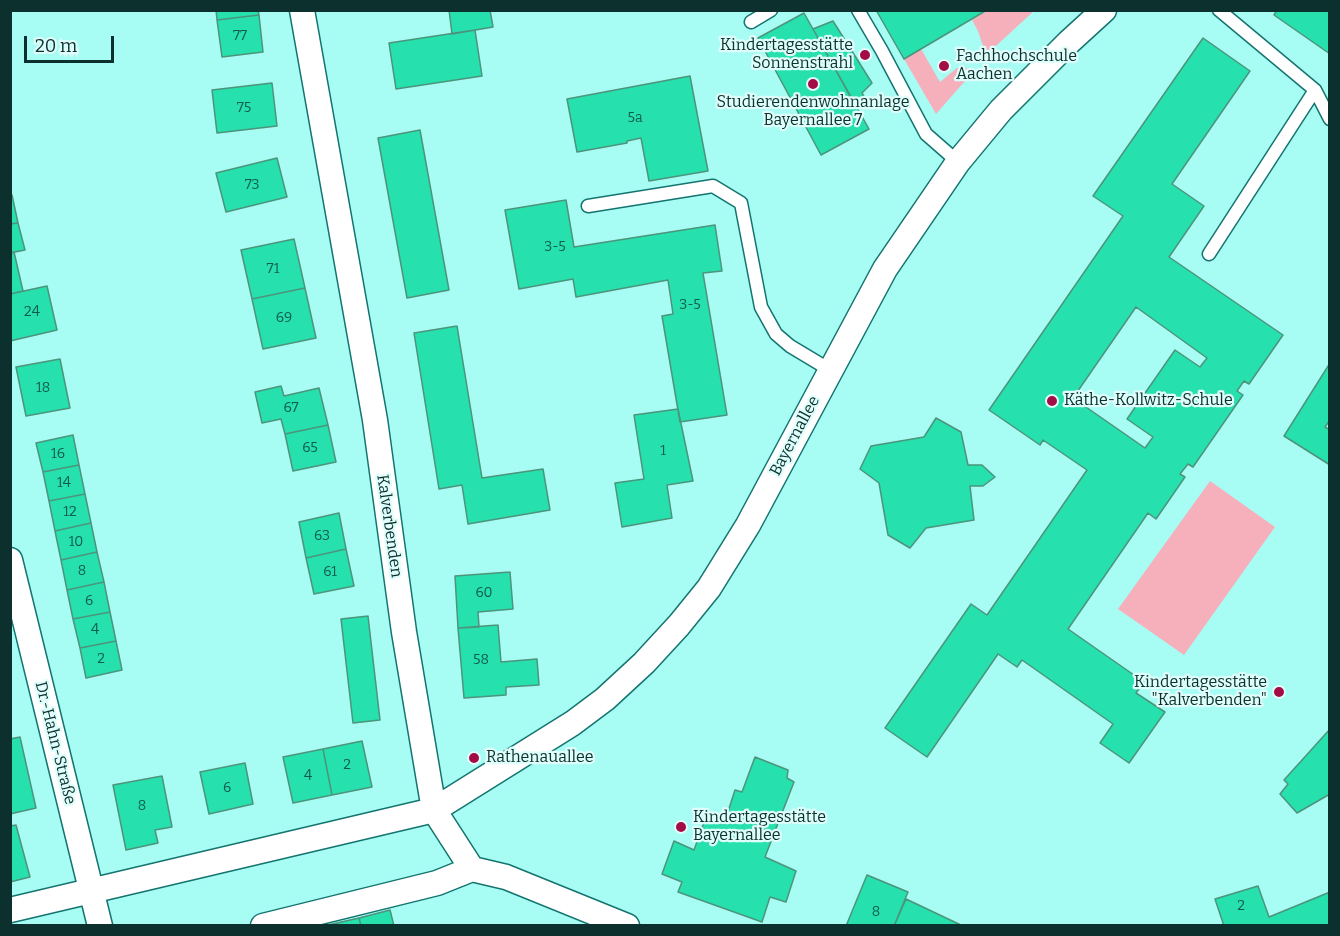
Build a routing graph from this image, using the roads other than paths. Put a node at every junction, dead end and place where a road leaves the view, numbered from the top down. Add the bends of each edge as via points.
1 (302, 10) edge
2 (771, 10) edge
3 (858, 10) edge
4 (1104, 10) edge
5 (1219, 10) edge
6 (750, 22) dead end
7 (1315, 90) junction
8 (1329, 119) edge
9 (958, 162) junction
10 (588, 206) dead end
11 (1209, 254) dead end
12 (830, 370) junction
13 (10, 560) edge
14 (434, 810) junction
15 (472, 869) junction
16 (91, 891) junction
17 (10, 910) edge
18 (593, 919) edge
19 (100, 926) edge
20 (263, 926) edge
21 (627, 926) edge

1 - 14 street, Kalverbenden via 375,420 404,632
2 - 6 lane
3 - 9 lane via 926,134
4 - 9 street, Bayernallee via 1001,110
5 - 7 lane
7 - 8 lane
7 - 11 lane
9 - 12 street, Bayernallee via 885,269
10 - 12 lane via 713,186 741,202 761,308 776,334
12 - 14 street, Bayernallee via 748,525 709,588 679,625 644,663 589,711
13 - 16 street, Dr.-Hahn-Straße
14 - 15 street, Kalverbenden
14 - 16 street
15 - 18 street via 506,877
15 - 20 street via 438,883
16 - 17 street
16 - 19 street, Dr.-Hahn-Straße
18 - 21 street

